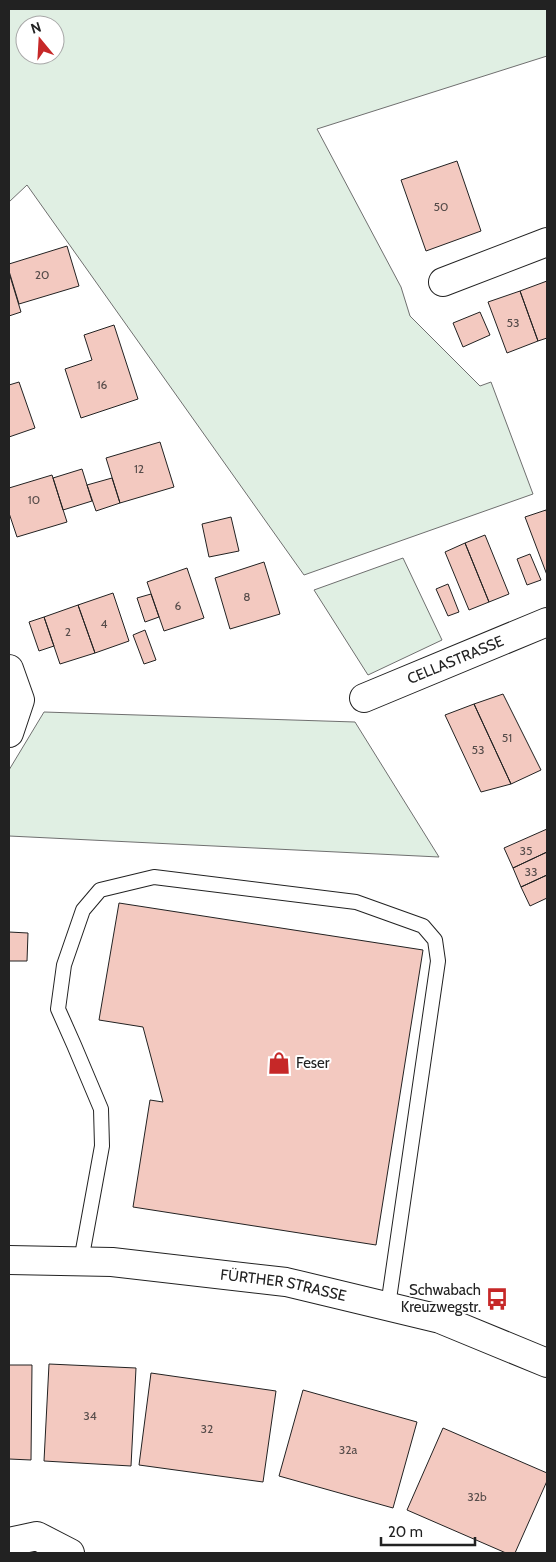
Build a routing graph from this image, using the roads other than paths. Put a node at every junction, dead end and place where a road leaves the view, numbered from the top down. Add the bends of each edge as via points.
1 (547, 242) edge
2 (443, 282) dead end
3 (547, 622) edge
4 (9, 668) edge
5 (364, 698) dead end
6 (9, 733) edge
7 (9, 1260) edge
8 (81, 1261) junction
9 (388, 1306) junction
10 (547, 1363) edge
11 (9, 1542) edge
12 (70, 1553) edge

1 - 2 main road
3 - 5 main road, CELLASTRASSE
4 - 6 main road via 20,700
7 - 8 main road, FÜRTHER STRASSE
8 - 9 main road, FÜRTHER STRASSE via 286,1282
8 - 9 lane via 102,1146 101,1109 58,1009 64,966 83,910 100,890 154,877 356,902 423,926 434,940 438,961
9 - 10 main road, FÜRTHER STRASSE via 440,1319
11 - 12 main road via 37,1536

